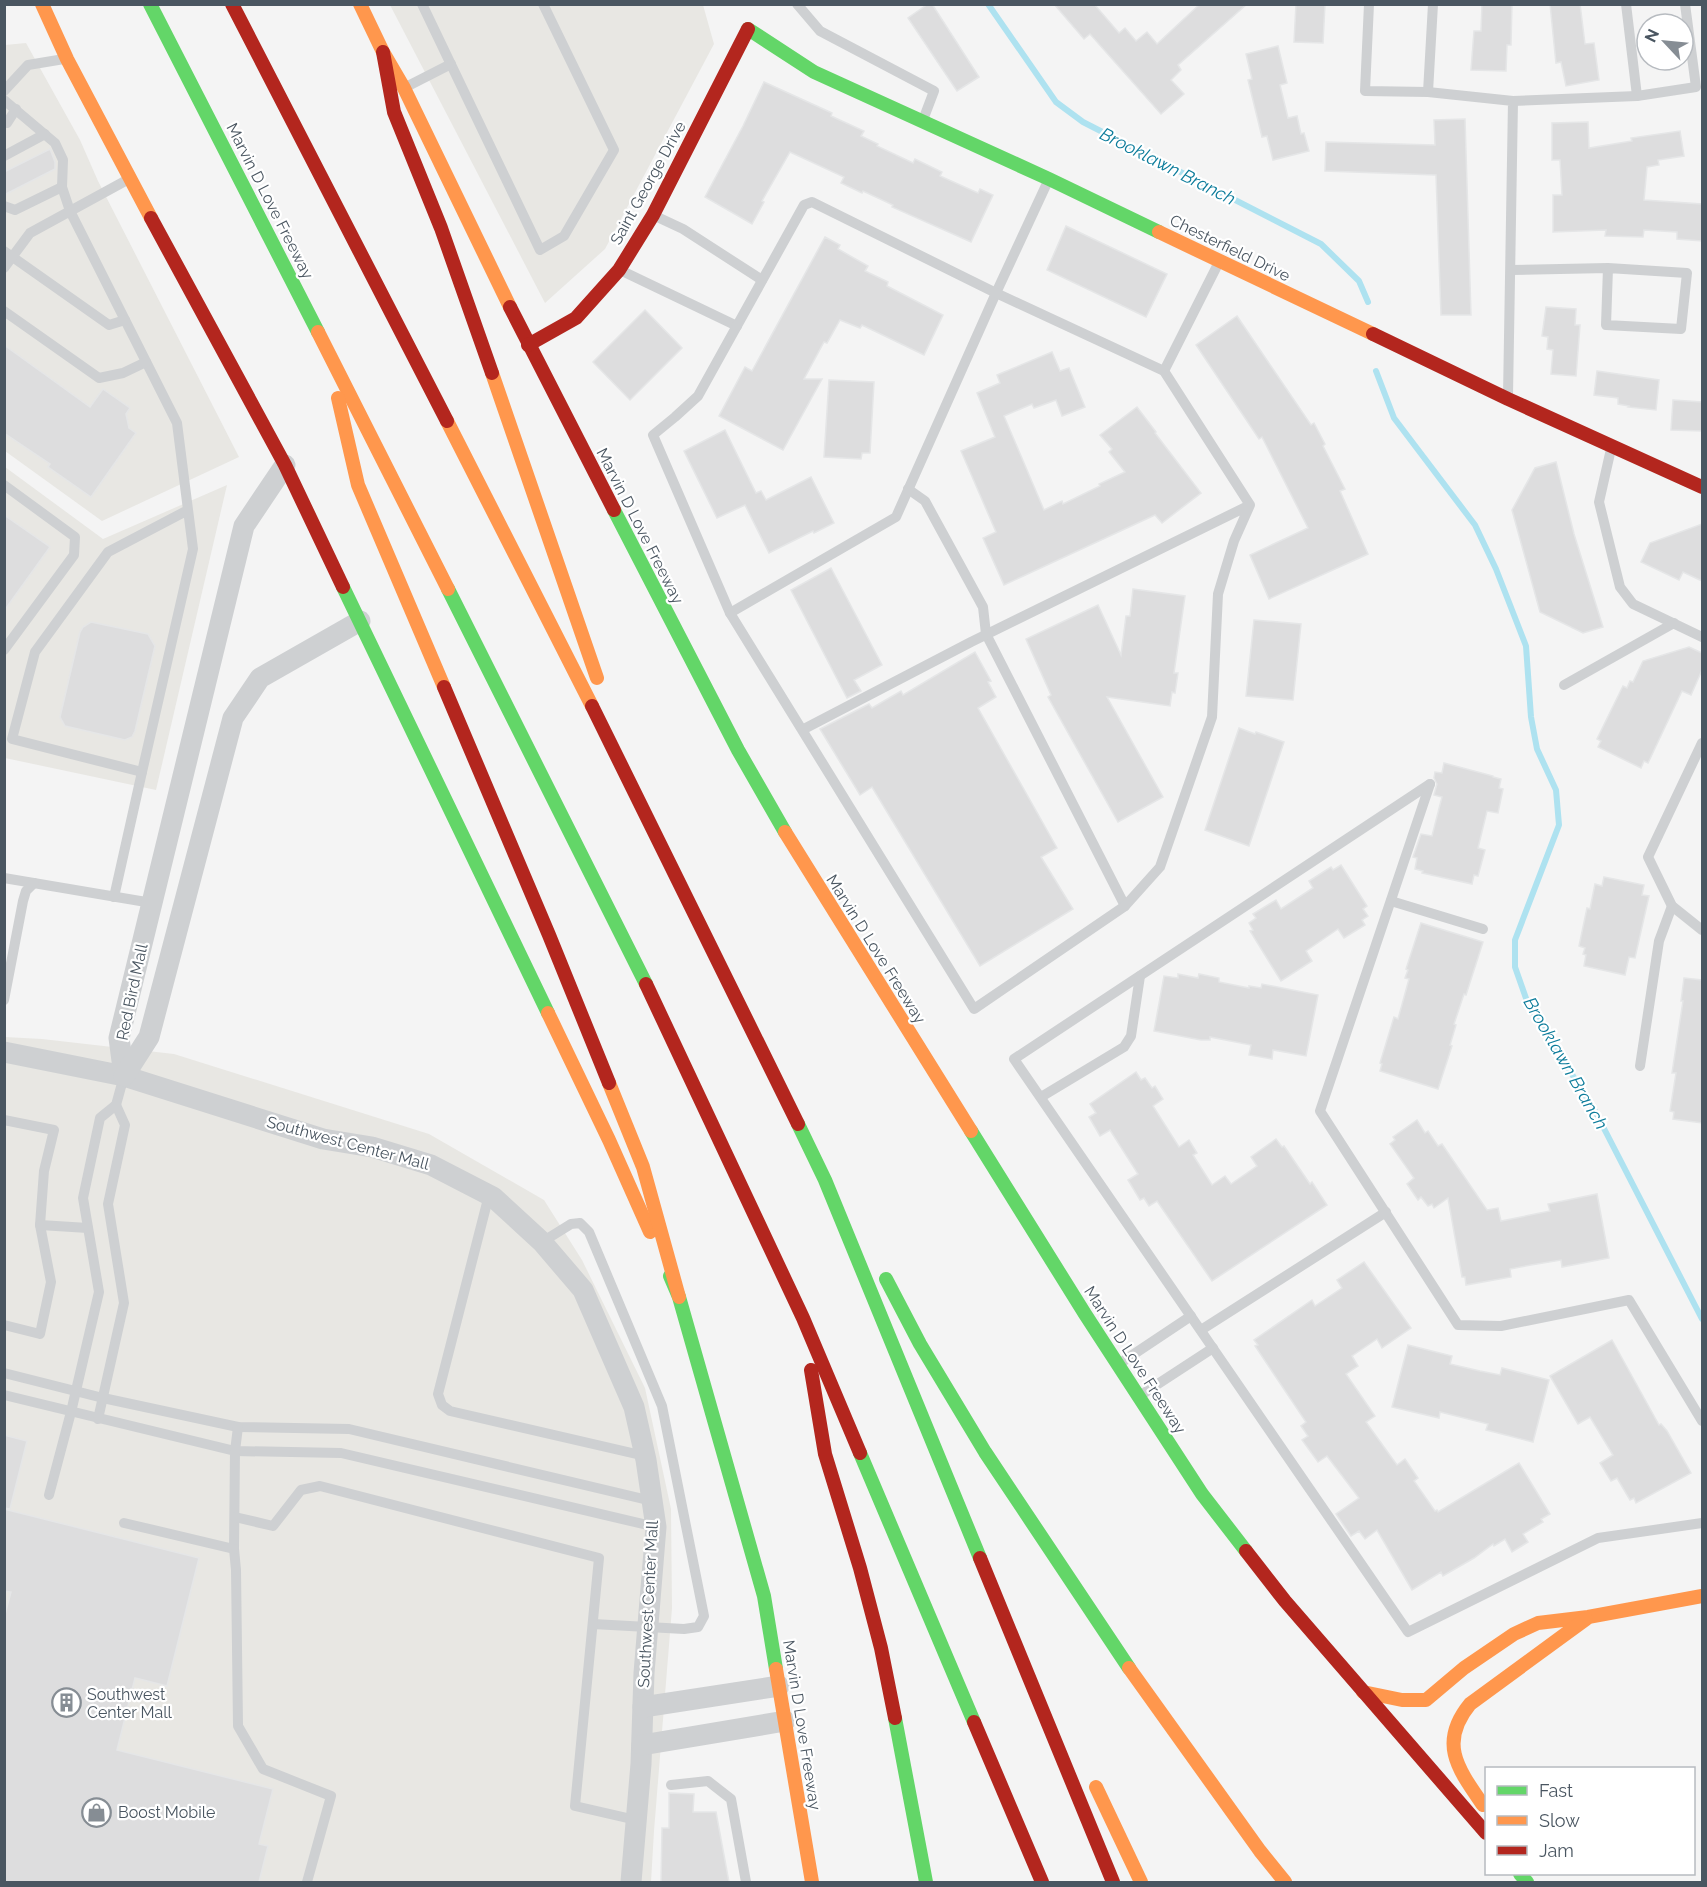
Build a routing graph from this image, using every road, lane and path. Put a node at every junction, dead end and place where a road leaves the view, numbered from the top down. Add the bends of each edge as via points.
1 (150, 4) edge
2 (232, 4) edge
3 (360, 4) edge
4 (422, 4) edge
5 (543, 4) edge
6 (797, 4) edge
7 (1369, 4) edge
8 (1433, 4) edge
9 (1626, 4) edge
10 (1684, 4) edge
11 (43, 6) edge
12 (741, 13) dead end
13 (748, 29) junction
14 (383, 52) junction
15 (67, 59) junction
16 (451, 64) junction
17 (404, 88) junction
18 (4, 91) edge
19 (1428, 92) junction
20 (1637, 96) junction
21 (4, 100) edge
22 (1513, 101) junction
23 (16, 109) junction
24 (922, 122) junction
25 (7, 123) dead end
26 (45, 134) junction
27 (4, 156) edge
28 (130, 179) junction
29 (1049, 179) junction
30 (62, 187) junction
31 (4, 206) edge
32 (70, 211) junction
33 (653, 215) junction
34 (9, 254) edge
35 (1220, 261) junction
36 (4, 268) edge
37 (1608, 268) junction
38 (619, 270) junction
39 (1512, 270) junction
40 (762, 280) junction
41 (996, 292) junction
42 (4, 311) edge
43 (125, 320) junction
44 (737, 326) junction
45 (528, 345) junction
46 (327, 349) junction
47 (146, 362) junction
48 (1164, 371) junction
49 (1508, 399) junction
50 (1611, 445) junction
51 (285, 465) junction
52 (4, 485) edge
53 (1702, 487) edge
54 (908, 489) junction
55 (1250, 505) junction
56 (188, 510) junction
57 (730, 613) junction
58 (360, 621) junction
59 (1674, 623) junction
60 (986, 634) junction
61 (1702, 637) edge
62 (4, 650) edge
63 (1564, 685) dead end
64 (802, 730) junction
65 (1702, 743) edge
66 (617, 756) junction
67 (142, 772) junction
68 (4, 878) edge
69 (34, 883) junction
70 (114, 897) junction
71 (1391, 901) junction
72 (152, 903) junction
73 (1125, 906) junction
74 (1672, 906) junction
75 (1483, 928) dead end
76 (1702, 930) edge
77 (1140, 976) junction
78 (4, 1000) edge
79 (5, 1052) edge
80 (1640, 1066) dead end
81 (124, 1076) junction
82 (1041, 1097) junction
83 (116, 1105) junction
84 (4, 1120) edge
85 (825, 1180) junction
86 (489, 1195) junction
87 (1386, 1212) junction
88 (854, 1215) dead end
89 (40, 1225) junction
90 (88, 1228) junction
91 (542, 1242) junction
92 (880, 1266) dead end
93 (679, 1297) junction
94 (1191, 1316) junction
95 (802, 1318) junction
96 (4, 1325) edge
97 (1201, 1330) junction
98 (1213, 1348) junction
99 (1118, 1365) junction
100 (4, 1373) edge
101 (75, 1391) junction
102 (4, 1395) edge
103 (1139, 1397) junction
104 (103, 1398) junction
105 (71, 1412) junction
106 (98, 1419) junction
107 (1702, 1421) edge
108 (238, 1427) junction
109 (235, 1451) junction
110 (645, 1456) junction
111 (49, 1495) dead end
112 (652, 1502) junction
113 (236, 1517) junction
114 (124, 1523) dead end
115 (1702, 1523) edge
116 (656, 1527) junction
117 (234, 1549) junction
118 (1702, 1596) edge
119 (1588, 1617) junction
120 (592, 1624) junction
121 (648, 1627) junction
122 (1029, 1675) junction
123 (779, 1686) junction
124 (1363, 1692) junction
125 (643, 1707) junction
126 (785, 1721) junction
127 (642, 1745) junction
128 (1071, 1745) dead end
129 (1089, 1775) dead end
130 (671, 1785) dead end
131 (1485, 1809) edge
132 (636, 1820) junction
133 (1485, 1832) edge
134 (307, 1882) edge
135 (631, 1882) edge
136 (746, 1882) edge
137 (812, 1882) edge
138 (926, 1882) edge
139 (1042, 1882) edge
140 (1113, 1882) edge
141 (1141, 1882) edge
142 (1285, 1882) edge

1 - 46 main road, Marvin D Love Freeway
2 - 66 main road
3 - 14 main road, Marvin D Love Freeway
4 - 16 lane
5 - 16 lane via 614,150 564,236 540,250
6 - 24 lane via 820,31 934,91
7 - 19 lane via 1365,91
8 - 19 lane
9 - 20 lane
10 - 20 lane via 1695,87
11 - 15 main road, Marvin D Love Freeway
12 - 13 main road
13 - 24 main road, Chesterfield Drive via 814,72
13 - 33 main road, Saint George Drive
14 - 17 main road, Marvin D Love Freeway
14 - 66 main road via 394,112 531,483 603,696
15 - 18 lane via 28,65
15 - 28 main road, Marvin D Love Freeway
16 - 17 lane
17 - 45 main road, Marvin D Love Freeway
19 - 22 lane
20 - 22 lane
21 - 23 lane
22 - 39 lane
23 - 25 lane
23 - 26 lane
24 - 29 main road, Chesterfield Drive
26 - 27 lane
26 - 30 lane via 55,143 63,160
28 - 32 lane
28 - 51 main road, Marvin D Love Freeway
29 - 35 main road, Chesterfield Drive
29 - 41 lane
30 - 31 lane via 15,210
30 - 32 lane
32 - 34 lane via 30,233
32 - 43 lane
33 - 38 main road, Saint George Drive
33 - 40 lane via 683,229
34 - 36 lane
34 - 43 lane via 109,325
35 - 48 lane
35 - 49 main road, Chesterfield Drive
37 - 37 lane via 1687,273 1681,329 1606,325
37 - 39 lane
38 - 44 lane
38 - 45 main road, Saint George Drive via 576,318
39 - 49 lane
40 - 41 lane via 804,205 812,202
40 - 44 lane
41 - 48 lane
41 - 54 lane
42 - 47 lane via 99,378 123,373
43 - 47 lane
44 - 57 lane via 698,396 653,435
45 - 99 main road, Marvin D Love Freeway via 738,750 798,855
46 - 93 main road via 358,485 643,1167
46 - 95 main road, Marvin D Love Freeway via 616,921
47 - 56 lane via 177,423
48 - 55 lane
49 - 50 main road, Chesterfield Drive
50 - 53 main road, Chesterfield Drive
50 - 59 lane via 1599,502 1620,587 1633,604
51 - 58 main road, Marvin D Love Freeway
51 - 72 street, Red Bird Mall via 244,526
52 - 62 lane via 75,537 74,555
54 - 57 lane via 896,517
54 - 60 lane via 925,501 983,608
55 - 60 lane
55 - 73 lane via 1218,594 1212,717 1160,867
56 - 67 lane via 193,549
56 - 67 lane via 108,552 35,652 12,739
57 - 64 lane
58 - 81 street, Red Bird Mall via 260,678 233,718 149,1037
58 - 93 main road, Marvin D Love Freeway via 604,1130
59 - 61 lane
59 - 63 lane
60 - 64 lane
60 - 73 lane
64 - 73 lane via 974,1009
65 - 74 lane via 1647,857
66 - 85 main road
67 - 70 lane
68 - 69 lane
69 - 70 lane
69 - 78 lane via 23,902
70 - 72 lane
71 - 75 lane
71 - 77 lane via 1430,784
71 - 87 lane via 1320,1111
72 - 81 street, Red Bird Mall via 119,1038
74 - 76 lane
74 - 80 lane via 1659,941
77 - 82 lane via 1131,1036 1124,1047
77 - 82 lane via 1014,1059
79 - 81 street, Southwest Center Mall
81 - 83 lane
81 - 86 street, Southwest Center Mall via 323,1139 372,1147 431,1165
82 - 94 lane
83 - 90 lane via 100,1118 83,1198
83 - 104 lane via 125,1125 108,1204 124,1303
84 - 89 lane via 54,1130 44,1171
85 - 88 main road via 849,1204
85 - 122 main road
86 - 91 street, Southwest Center Mall
86 - 110 lane via 438,1394 442,1405 450,1411
87 - 97 lane
87 - 107 lane via 1458,1325 1501,1326 1629,1300
89 - 90 lane
89 - 96 lane via 51,1282 40,1334
90 - 101 lane via 99,1292
91 - 110 street, Southwest Center Mall via 583,1290 634,1407
91 - 121 lane via 571,1224 580,1223 589,1232 662,1406 704,1616 698,1627
92 - 142 main road via 920,1344 985,1452 1121,1657
93 - 123 main road, Marvin D Love Freeway via 764,1596
94 - 97 lane
94 - 99 lane
95 - 138 main road via 825,1454 881,1648
95 - 139 main road, Marvin D Love Freeway
97 - 98 lane
98 - 103 lane
98 - 115 lane via 1408,1632 1598,1538
99 - 103 main road, Marvin D Love Freeway
100 - 101 lane
101 - 104 lane
101 - 105 lane
102 - 105 lane
103 - 124 main road, Marvin D Love Freeway via 1202,1494 1285,1601
104 - 106 lane
104 - 108 lane
105 - 106 lane
105 - 111 lane
106 - 109 lane
108 - 109 lane
108 - 112 lane via 349,1429
109 - 113 lane
109 - 116 lane via 341,1453
110 - 112 street, Southwest Center Mall
112 - 116 street, Southwest Center Mall
113 - 117 lane
113 - 120 lane via 273,1526 301,1490 320,1486 599,1558
114 - 117 lane
116 - 121 street, Southwest Center Mall
117 - 134 lane via 238,1726 263,1769 330,1796
118 - 119 main road
119 - 124 main road via 1538,1623 1514,1634 1426,1700 1402,1700
119 - 131 main road via 1470,1704 1458,1719 1454,1755
120 - 121 lane
120 - 132 lane via 575,1806
121 - 125 street, Southwest Center Mall
122 - 128 main road
122 - 140 main road
123 - 125 street, Southwest Center Mall
123 - 126 main road, Marvin D Love Freeway
124 - 133 main road, Marvin D Love Freeway
125 - 127 street, Southwest Center Mall
126 - 127 street
126 - 137 main road, Marvin D Love Freeway
127 - 132 street, Southwest Center Mall
129 - 141 main road
130 - 136 lane via 708,1782 732,1799
132 - 135 street, Southwest Center Mall

